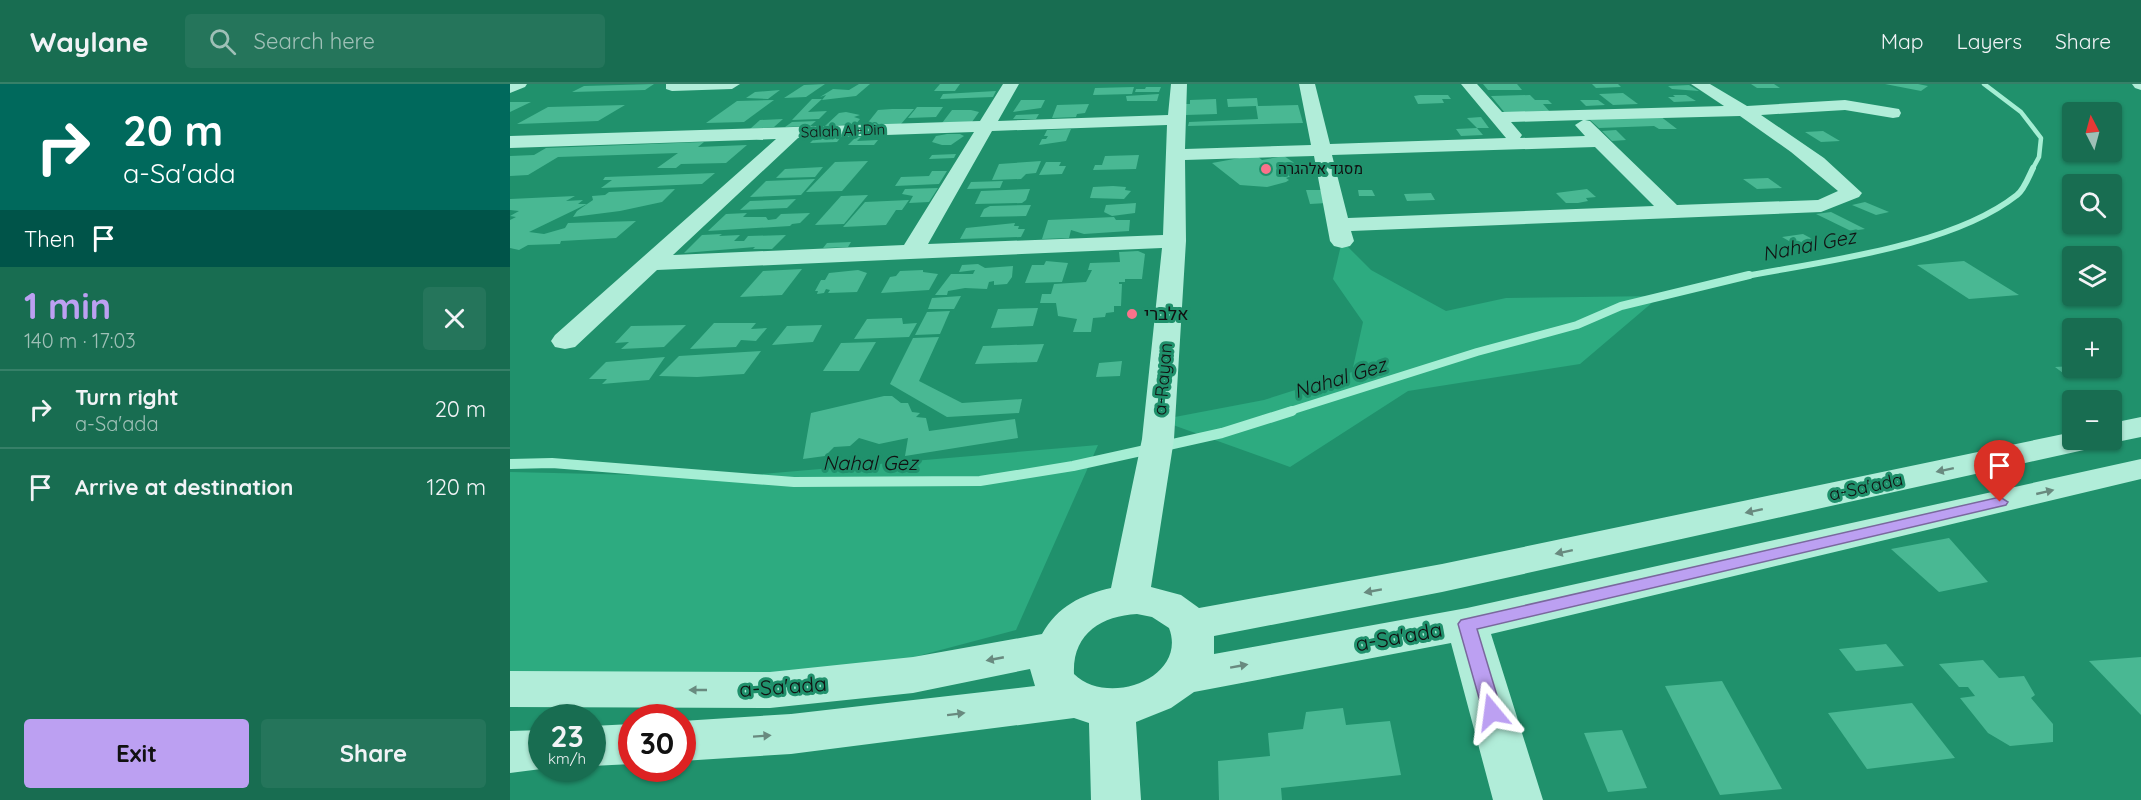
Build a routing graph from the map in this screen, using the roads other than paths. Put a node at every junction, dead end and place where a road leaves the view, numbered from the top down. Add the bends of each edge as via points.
1 (519, 84) edge
2 (732, 84) edge
3 (1011, 84) edge
4 (1179, 84) edge
5 (1307, 84) edge
6 (1469, 84) edge
7 (1700, 84) edge
8 (672, 86) dead end
9 (510, 88) edge
10 (1743, 111) junction
11 (1893, 113) dead end
12 (1575, 116) junction
13 (1499, 117) junction
14 (1176, 120) junction
15 (986, 127) junction
16 (793, 133) junction
17 (1599, 141) junction
18 (510, 142) edge
19 (1519, 143) junction
20 (1322, 150) junction
21 (1176, 155) junction
22 (1672, 212) junction
23 (1174, 241) junction
24 (912, 252) junction
25 (650, 263) junction
26 (565, 340) dead end
27 (2141, 427) edge
28 (2122, 432) edge
29 (2062, 445) edge
30 (2141, 469) edge
31 (1130, 599) junction
32 (1467, 624) junction
33 (1190, 625) junction
34 (1053, 648) junction
35 (1181, 677) junction
36 (510, 689) edge
37 (1093, 705) junction
38 (696, 740) edge
39 (528, 751) edge
40 (510, 752) edge
41 (1116, 800) edge
42 (1518, 800) edge

1 - 9 street
2 - 8 street
3 - 15 street
4 - 14 street, a-Rayan
5 - 20 street
6 - 13 street
7 - 10 street
10 - 11 street via 1845,105
10 - 12 street
10 - 22 street via 1824,166 1852,193 1821,206
12 - 13 street
12 - 17 street
13 - 19 street
14 - 15 street, Salah Al-Din
14 - 21 street, a-Rayan
15 - 16 street, Salah Al-Din
15 - 24 street
16 - 18 street, Salah Al-Din
16 - 25 street
17 - 19 street
17 - 22 street
19 - 20 street
20 - 21 street
20 - 22 street via 1340,233
21 - 23 street, a-Rayan
23 - 24 street
23 - 31 street, a-Rayan via 1158,439
24 - 25 street
25 - 26 street
27 - 28 street
29 -> 33 street, a-Sa'ada via 1454,576
32 -> 30 street, a-Sa'ada
31 - 33 street via 1158,602 1177,611
31 - 34 street via 1085,612 1067,626
35 -> 32 street, a-Sa'ada
32 - 42 street
33 - 35 street via 1194,640 1192,659
34 -> 36 street, a-Sa'ada via 913,675 770,690
34 - 37 street via 1051,670 1059,687
35 - 37 street via 1162,693 1136,704
38 -> 37 street
37 - 41 street
39 - 40 street

